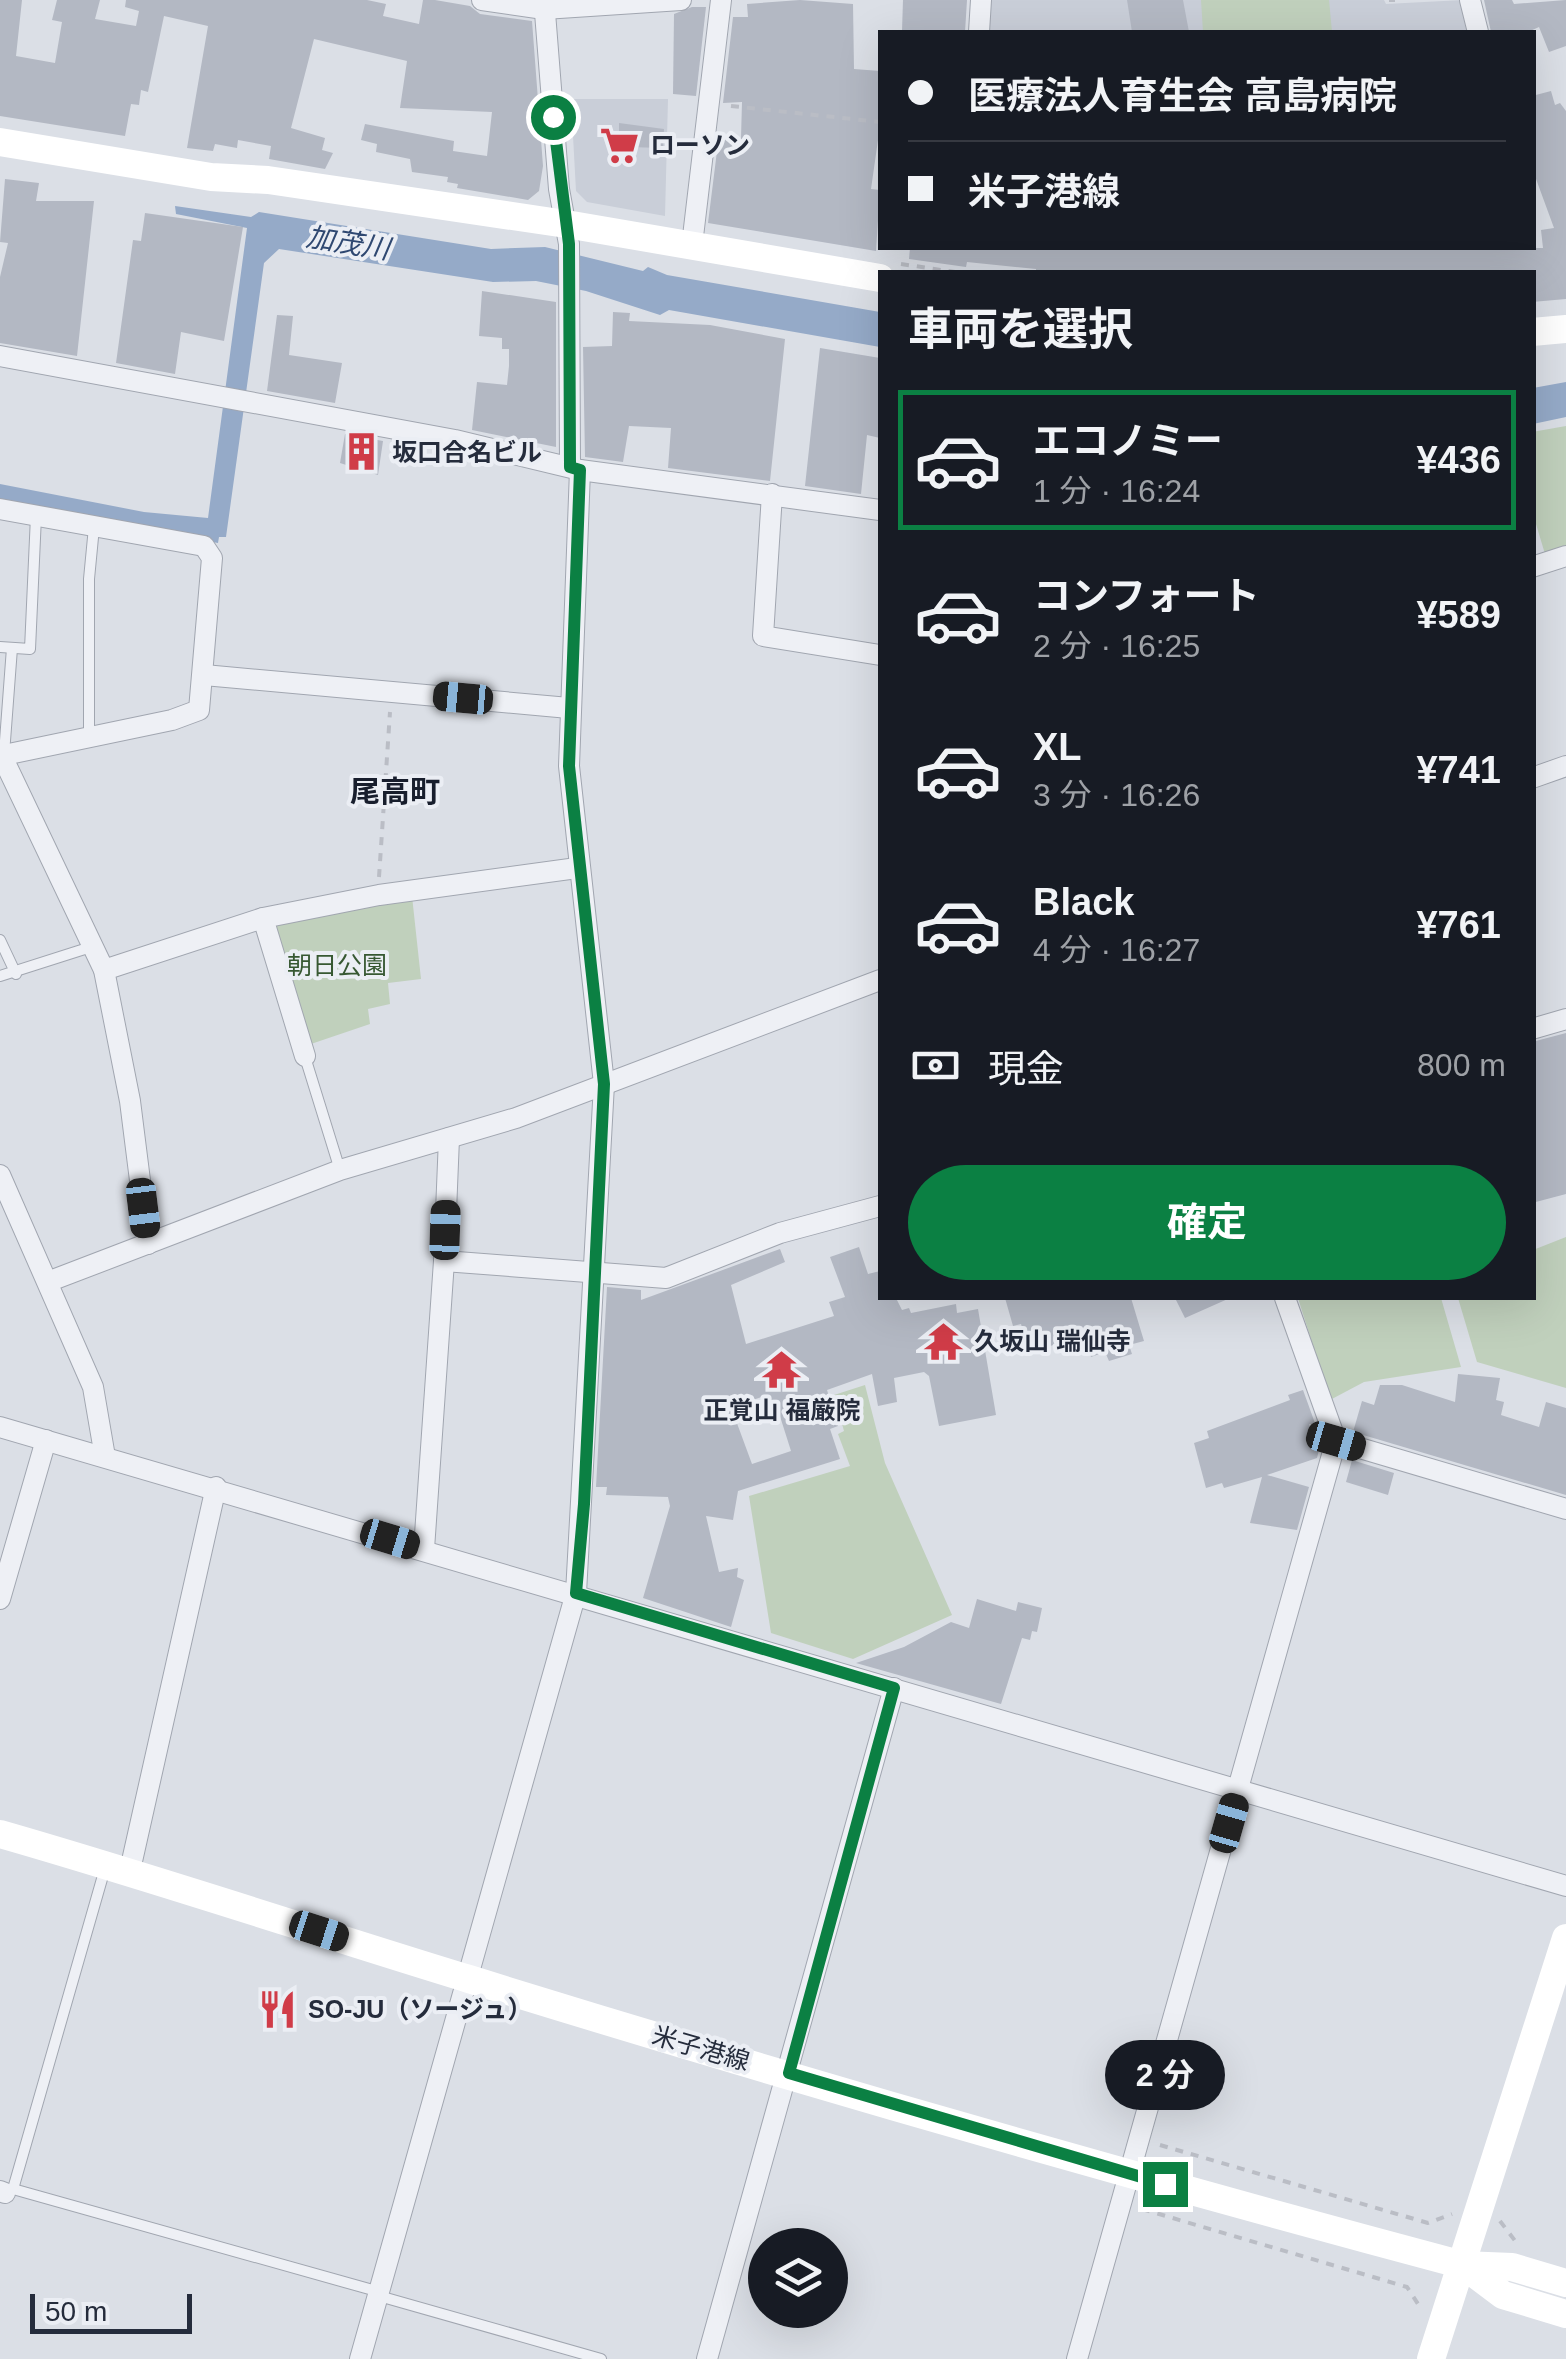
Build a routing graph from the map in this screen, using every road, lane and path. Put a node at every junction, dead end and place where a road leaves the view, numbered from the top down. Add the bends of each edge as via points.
1 (482, 0) edge
2 (681, 0) edge
3 (721, 0) edge
4 (981, 0) edge
5 (1470, 0) edge
6 (544, 4) edge
7 (978, 30) edge
8 (1478, 30) edge
9 (709, 105) junction
10 (878, 122) edge
11 (0, 142) edge
12 (567, 236) junction
13 (692, 244) junction
14 (878, 278) edge
15 (1566, 329) edge
16 (1536, 332) edge
17 (0, 356) edge
18 (575, 468) junction
19 (772, 494) junction
20 (0, 509) edge
21 (878, 510) edge
22 (36, 516) junction
23 (94, 526) junction
24 (1566, 556) edge
25 (1536, 566) edge
26 (6, 647) edge
27 (878, 655) edge
28 (204, 675) junction
29 (392, 692) junction
30 (569, 708) junction
31 (88, 738) junction
32 (2, 753) edge
33 (1566, 766) edge
34 (1536, 777) edge
35 (577, 868) junction
36 (380, 896) junction
37 (262, 918) junction
38 (0, 940) edge
39 (91, 947) junction
40 (104, 970) junction
41 (16, 974) junction
42 (0, 976) edge
43 (878, 981) edge
44 (1566, 1019) edge
45 (1536, 1028) edge
46 (305, 1056) joint
47 (604, 1084) junction
48 (448, 1138) junction
49 (340, 1170) junction
50 (0, 1175) edge
51 (878, 1207) edge
52 (148, 1244) junction
53 (444, 1261) junction
54 (594, 1273) junction
55 (50, 1280) junction
56 (1287, 1300) edge
57 (0, 1427) edge
58 (46, 1440) junction
59 (1336, 1441) junction
60 (105, 1456) junction
61 (216, 1487) junction
62 (1566, 1509) edge
63 (424, 1549) junction
64 (576, 1593) junction
65 (0, 1600) edge
66 (894, 1688) junction
67 (1239, 1788) junction
68 (0, 1834) edge
69 (118, 1867) junction
70 (1566, 1886) edge
71 (1566, 1938) edge
72 (470, 1980) junction
73 (789, 2073) junction
74 (1153, 2143) dead end
75 (1129, 2174) junction
76 (6, 2191) edge
77 (1133, 2206) dead end
78 (1457, 2210) dead end
79 (1464, 2264) junction
80 (1566, 2283) edge
81 (379, 2294) junction
82 (1423, 2314) dead end
83 (1566, 2314) edge
84 (360, 2359) edge
85 (601, 2359) edge
86 (707, 2359) edge
87 (1077, 2359) edge
88 (1431, 2359) edge

1 - 6 street
2 - 6 street
3 - 9 street
4 - 7 street
5 - 8 street
6 - 12 street
9 - 10 path
9 - 13 street
11 - 12 main road via 268,180
12 - 13 main road
12 - 18 street
13 - 14 main road
15 - 16 main road
17 - 18 street
18 - 19 street
18 - 30 street
19 - 21 street
19 - 27 street via 764,636
20 - 22 street
22 - 23 street
22 - 26 lane via 30,649
23 - 28 street via 209,548
23 - 31 lane
24 - 25 street
26 - 32 lane
28 - 29 street
28 - 31 street via 199,710
29 - 30 street
29 - 36 path
30 - 35 street
31 - 32 street
32 - 39 street
33 - 34 street
35 - 36 street
35 - 47 street
36 - 37 street
37 - 40 street
37 - 46 street
38 - 41 lane
39 - 40 street
39 - 41 lane
40 - 52 street
41 - 42 lane
43 - 47 street
44 - 45 street
46 - 49 lane
47 - 48 street
47 - 54 street
48 - 49 street
48 - 53 street
49 - 52 street
50 - 55 street
51 - 54 street via 780,1234 666,1278
52 - 55 street
53 - 54 street
53 - 63 street
54 - 64 street
55 - 60 street via 93,1387
56 - 59 street
57 - 58 street
58 - 60 street
58 - 65 street
59 - 62 street
59 - 67 street
60 - 61 street
61 - 63 street
61 - 69 street
63 - 64 street
64 - 66 street
64 - 72 street
66 - 67 street
66 - 73 street
67 - 70 street
67 - 75 street
68 - 69 main road, 米子港線
69 - 72 main road, 米子港線
69 - 76 lane
71 - 79 main road
72 - 73 main road, 米子港線
72 - 81 street
73 - 75 main road, 米子港線
73 - 86 street
74 - 78 path via 1427,2226
75 - 79 main road, 米子港線
75 - 87 street
76 - 81 lane
77 - 82 path via 1408,2284
79 - 80 main road, 米子港線 via 1512,2267
79 - 83 main road, 米子港線 via 1503,2295
79 - 88 main road
81 - 84 street
81 - 85 lane

